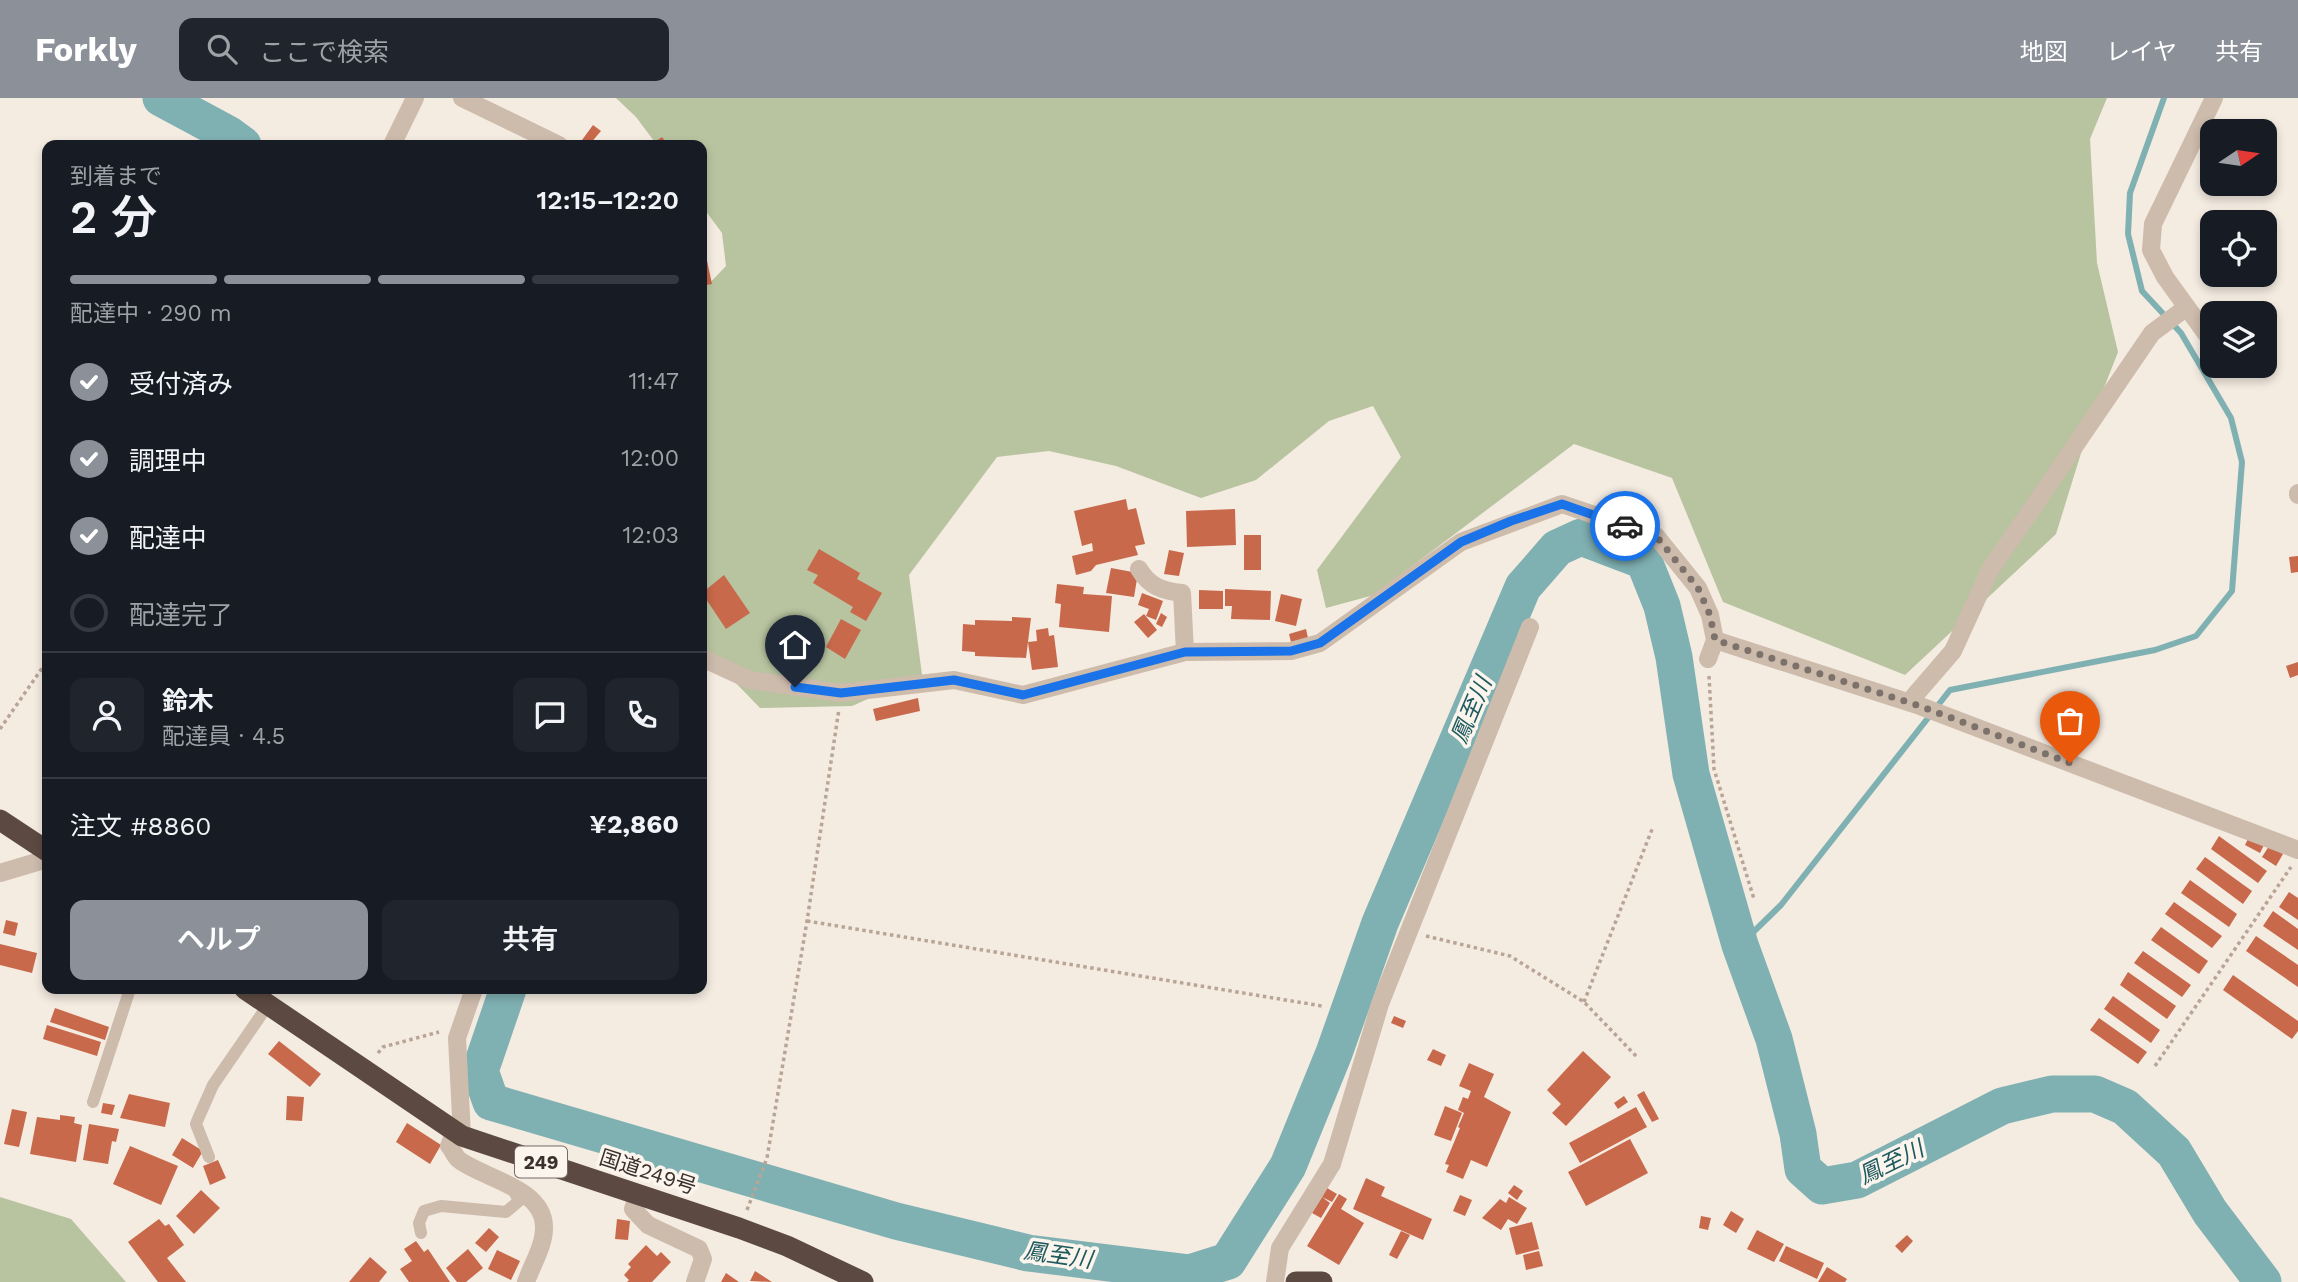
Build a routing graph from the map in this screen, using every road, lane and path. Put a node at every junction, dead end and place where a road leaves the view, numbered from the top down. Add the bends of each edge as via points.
1 (415, 98) edge
2 (462, 98) edge
3 (2214, 98) edge
4 (394, 140) edge
5 (549, 140) edge
6 (2184, 310) junction
7 (2200, 328) edge
8 (1139, 569) dead end
9 (1530, 628) dead end
10 (1715, 640) junction
11 (1185, 652) junction
12 (1708, 659) joint
13 (707, 660) edge
14 (42, 668) edge
15 (841, 693) junction
16 (1914, 704) junction
17 (0, 729) edge
18 (0, 820) edge
19 (1653, 827) dead end
20 (42, 848) edge
21 (2298, 850) edge
22 (2298, 857) edge
23 (42, 860) edge
24 (0, 873) edge
25 (1754, 899) dead end
26 (807, 921) junction
27 (1409, 930) junction
28 (128, 994) edge
29 (253, 994) edge
30 (472, 994) edge
31 (1584, 1002) junction
32 (268, 1004) junction
33 (1322, 1006) dead end
34 (461, 1026) junction
35 (1637, 1057) dead end
36 (2155, 1066) dead end
37 (363, 1069) junction
38 (93, 1102) dead end
39 (458, 1133) junction
40 (209, 1157) dead end
41 (512, 1185) junction
42 (638, 1195) junction
43 (739, 1228) junction
44 (421, 1233) dead end
45 (526, 1282) edge
46 (695, 1282) edge
47 (863, 1282) edge
48 (1275, 1282) edge
49 (1296, 1282) edge
50 (1322, 1282) edge

1 - 4 street
2 - 5 street
3 - 6 street via 2153,224 2151,250
6 - 7 street
6 - 16 street via 2158,328 1990,570 1953,651
8 - 11 street via 1156,587 1182,593
9 - 27 street
10 - 11 street via 1698,588 1656,536 1562,504 1461,542 1320,643 1291,651
10 - 12 street
10 - 16 street
11 - 15 street via 1023,695 954,680
12 - 25 path via 1714,769
13 - 15 street via 750,680
14 - 17 path
15 - 26 path
16 - 21 street
18 - 20 highway
19 - 31 path
22 - 36 path
23 - 24 street
26 - 33 path
26 - 43 path via 767,1158
27 - 31 path via 1510,956
27 - 48 street via 1380,1004 1332,1164 1280,1248
28 - 38 lane
29 - 32 highway, 国道249号 / 249
30 - 34 street
31 - 35 path
32 - 37 highway, 国道249号 / 249
32 - 40 lane via 214,1085 196,1124
34 - 37 path via 383,1047
34 - 39 street via 457,1038
37 - 39 highway, 国道249号 / 249
39 - 41 street via 449,1146 458,1159
39 - 42 highway, 国道249号 / 249
41 - 44 lane via 519,1201 506,1212 442,1206 424,1211
41 - 45 street via 540,1211 544,1225
42 - 43 highway, 国道249号 / 249
42 - 46 street via 633,1209 649,1225 699,1249 703,1259
43 - 47 highway, 国道249号 / 249
49 - 50 highway

